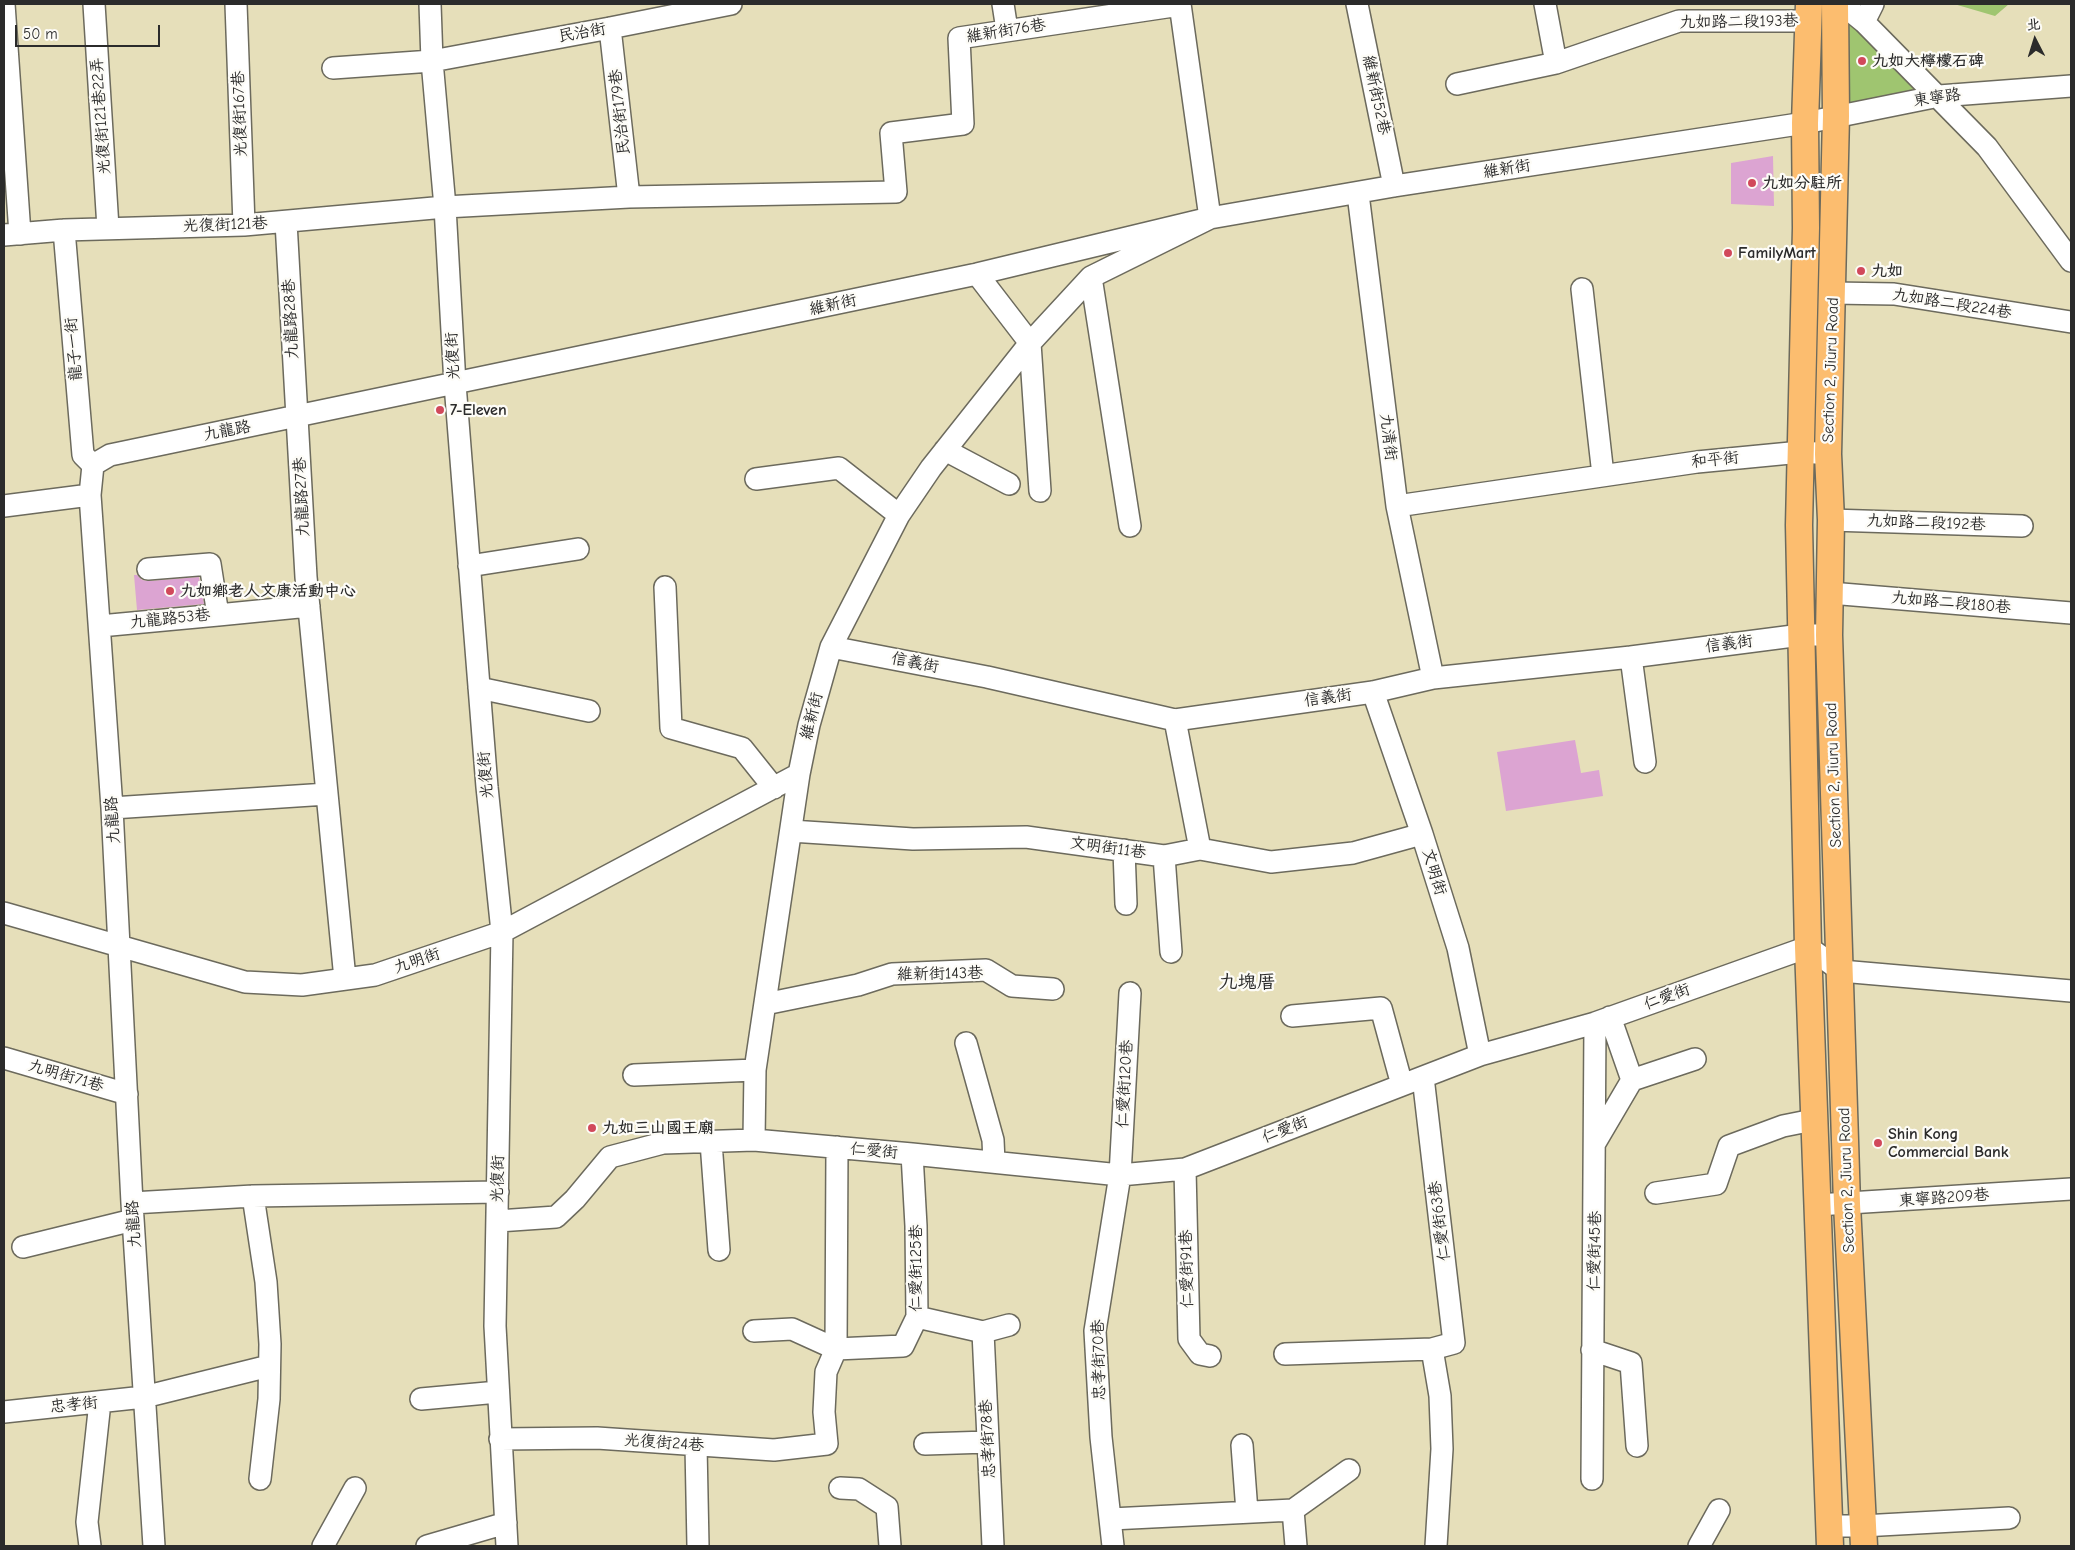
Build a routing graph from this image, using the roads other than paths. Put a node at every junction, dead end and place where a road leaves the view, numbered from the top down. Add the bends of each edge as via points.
1 (4, 4) edge
2 (94, 4) edge
3 (236, 4) edge
4 (430, 4) edge
5 (730, 4) edge
6 (1003, 4) edge
7 (1180, 4) edge
8 (1357, 4) edge
9 (1545, 4) edge
10 (1835, 4) edge
11 (1842, 4) edge
12 (1809, 12) edge
13 (1869, 13) edge
14 (610, 28) junction
15 (1007, 30) junction
16 (432, 61) junction
17 (1556, 63) junction
18 (332, 68) dead end
19 (1457, 84) dead end
20 (2071, 86) edge
21 (1939, 96) junction
22 (1836, 116) junction
23 (1805, 123) junction
24 (1394, 186) junction
25 (896, 192) joint
26 (1358, 194) junction
27 (629, 197) junction
28 (445, 207) junction
29 (1210, 218) junction
30 (286, 222) junction
31 (244, 225) junction
32 (108, 228) junction
33 (64, 230) junction
34 (12, 235) edge
35 (2071, 261) edge
36 (977, 274) junction
37 (1091, 277) junction
38 (1582, 289) dead end
39 (1833, 293) junction
40 (2071, 322) edge
41 (1030, 342) junction
42 (455, 384) junction
43 (297, 417) junction
44 (945, 450) junction
45 (1801, 452) junction
46 (1828, 454) junction
47 (93, 465) junction
48 (1603, 475) junction
49 (756, 479) dead end
50 (1008, 484) dead end
51 (1040, 490) dead end
52 (90, 495) junction
53 (4, 506) edge
54 (1397, 506) junction
55 (899, 514) junction
56 (1831, 520) junction
57 (1130, 526) dead end
58 (2022, 526) dead end
59 (578, 549) dead end
60 (469, 566) junction
61 (148, 569) dead end
62 (665, 587) dead end
63 (1830, 593) junction
64 (309, 606) junction
65 (2071, 614) edge
66 (218, 615) junction
67 (100, 626) junction
68 (1801, 634) junction
69 (1829, 635) junction
70 (831, 647) junction
71 (1631, 656) junction
72 (1433, 678) junction
73 (479, 688) junction
74 (1373, 692) junction
75 (589, 712) dead end
76 (1175, 720) junction
77 (1645, 762) dead end
78 (799, 774) junction
79 (774, 788) junction
80 (327, 794) junction
81 (112, 808) junction
82 (791, 832) junction
83 (1422, 834) junction
84 (1200, 849) junction
85 (1124, 850) junction
86 (1164, 856) junction
87 (1126, 904) dead end
88 (4, 917) edge
89 (502, 932) junction
90 (120, 947) junction
91 (1808, 947) junction
92 (1171, 952) dead end
93 (1841, 971) junction
94 (346, 979) junction
95 (1053, 989) dead end
96 (2071, 992) edge
97 (1130, 993) dead end
98 (765, 1004) junction
99 (1292, 1016) dead end
100 (1603, 1020) junction
101 (966, 1043) dead end
102 (1480, 1055) junction
103 (4, 1058) edge
104 (1695, 1058) dead end
105 (756, 1070) junction
106 (634, 1075) dead end
107 (1423, 1077) junction
108 (1632, 1080) junction
109 (1402, 1085) junction
110 (127, 1094) junction
111 (1813, 1120) junction
112 (754, 1140) junction
113 (711, 1142) junction
114 (1595, 1143) junction
115 (836, 1148) junction
116 (912, 1154) junction
117 (994, 1162) junction
118 (1185, 1169) junction
119 (1120, 1175) junction
120 (2071, 1189) edge
121 (498, 1192) junction
122 (1656, 1193) dead end
123 (253, 1196) junction
124 (1847, 1204) junction
125 (1817, 1205) junction
126 (133, 1211) junction
127 (498, 1221) junction
128 (23, 1247) dead end
129 (719, 1250) dead end
130 (917, 1317) junction
131 (1009, 1325) dead end
132 (754, 1331) dead end
133 (983, 1332) junction
134 (836, 1349) junction
135 (1432, 1349) junction
136 (1592, 1350) junction
137 (1285, 1354) dead end
138 (1210, 1356) dead end
139 (269, 1366) junction
140 (498, 1392) junction
141 (144, 1397) junction
142 (421, 1399) dead end
143 (100, 1402) junction
144 (4, 1412) edge
145 (500, 1438) junction
146 (988, 1442) junction
147 (925, 1444) dead end
148 (1242, 1445) dead end
149 (696, 1446) junction
150 (1637, 1446) dead end
151 (1349, 1470) dead end
152 (260, 1479) dead end
153 (1592, 1479) dead end
154 (355, 1488) dead end
155 (840, 1488) dead end
156 (1293, 1510) junction
157 (1719, 1510) dead end
158 (1247, 1512) junction
159 (2009, 1518) dead end
160 (1111, 1519) junction
161 (506, 1523) junction
162 (1830, 1536) edge
163 (1863, 1536) edge
164 (90, 1546) edge
165 (154, 1546) edge
166 (323, 1546) edge
167 (427, 1546) edge
168 (508, 1546) edge
169 (698, 1546) edge
170 (890, 1546) edge
171 (993, 1546) edge
172 (1113, 1546) edge
173 (1296, 1546) edge
174 (1436, 1546) edge
175 (1698, 1546) edge

1 - 34 street
2 - 32 street, 光復街121巷22弄
3 - 31 street, 光復街167巷
4 - 16 street, 光復街
5 - 14 street, 民治街
6 - 15 street
7 - 15 street, 維新街76巷
7 - 29 street, 維新街76巷
8 - 24 street, 維新街52巷
9 - 17 street
10 - 22 main road, Section 2, Jiuru Road
11 - 13 street
12 - 17 street, 九如路二段193巷 via 1679,21
12 - 23 main road, Section 2, Jiuru Road
13 - 21 street
14 - 16 street, 民治街
14 - 27 street, 民治街179巷
15 - 25 street, 維新街76巷 via 958,38 963,124 891,132
16 - 18 street, 民治街
16 - 28 street, 光復街
17 - 19 street, 九如路二段193巷
20 - 21 street, 東寧路
21 - 22 street, 東寧路
21 - 35 street via 1987,147
22 - 23 street, 東寧路
22 - 39 main road, Section 2, Jiuru Road
23 - 24 street, 維新街
23 - 45 main road, Section 2, Jiuru Road
24 - 26 street, 維新街
25 - 27 street, 光復街121巷
26 - 29 street, 維新街
26 - 54 street, 九清街
27 - 28 street, 光復街121巷
28 - 30 street, 光復街121巷
28 - 42 street, 光復街
29 - 36 street, 維新街
29 - 37 street, 維新街
30 - 31 street, 光復街121巷
30 - 43 street, 九龍路28巷
31 - 32 street, 光復街121巷
32 - 33 street, 光復街121巷
33 - 34 street, 光復街121巷
33 - 47 street, 龍子一街 via 83,455
36 - 41 street
36 - 42 street, 維新街
37 - 41 street, 維新街
37 - 57 street
38 - 48 street
39 - 40 street, 九如路二段224巷 via 1894,294
39 - 46 main road, Section 2, Jiuru Road
41 - 44 street, 維新街
41 - 51 street
42 - 43 street, 九龍路
42 - 60 street, 光復街
43 - 47 street, 九龍路 via 110,455
43 - 64 street, 九龍路27巷
44 - 50 street
44 - 55 street, 維新街
45 - 46 street, 和平街
45 - 48 street, 和平街
45 - 68 main road, Section 2, Jiuru Road
46 - 56 main road, Section 2, Jiuru Road
47 - 52 street, 九龍路
48 - 54 street, 和平街
49 - 55 street via 839,468
52 - 53 street
52 - 67 street, 九龍路
54 - 72 street, 九清街
55 - 70 street, 維新街
56 - 58 street, 九如路二段192巷
56 - 63 main road, Section 2, Jiuru Road
59 - 60 street
60 - 73 street, 光復街
61 - 66 street, 九龍路53巷 via 210,564
62 - 79 street via 671,728 742,748
63 - 65 street, 九如路二段180巷
63 - 69 main road, Section 2, Jiuru Road
64 - 66 street
64 - 80 street, 九龍路27巷
66 - 67 street, 九龍路53巷
67 - 81 street, 九龍路
68 - 69 street, 信義街
68 - 71 street, 信義街
68 - 91 main road, Section 2, Jiuru Road
69 - 93 main road, Section 2, Jiuru Road
70 - 76 street, 信義街 via 986,677
70 - 78 street, 維新街
71 - 72 street, 信義街
71 - 77 street
72 - 74 street, 信義街
73 - 75 street
73 - 89 street, 光復街
74 - 76 street, 信義街
74 - 83 street, 文明街
76 - 84 street
78 - 79 street, 九明街
78 - 82 street, 維新街
79 - 89 street, 九明街
80 - 81 street
80 - 94 street, 九龍路27巷
81 - 90 street, 九龍路
82 - 85 street, 文明街11巷 via 913,838 1026,837
82 - 98 street, 維新街
83 - 84 street, 文明街11巷 via 1353,853 1270,862
83 - 102 street, 文明街 via 1458,948
84 - 86 street, 文明街11巷
85 - 86 street, 文明街11巷
85 - 87 street
86 - 92 street
88 - 90 street, 九明街
89 - 94 street, 九明街 via 375,975
89 - 121 street, 光復街
90 - 94 street, 九明街 via 245,982 302,985
90 - 110 street, 九龍路
91 - 93 street
91 - 100 street, 仁愛街
91 - 111 main road, Section 2, Jiuru Road
93 - 96 street
93 - 124 main road, Section 2, Jiuru Road
95 - 98 street, 維新街143巷 via 1012,986 986,970 902,973
97 - 119 street, 仁愛街120巷
98 - 105 street, 維新街
99 - 109 street via 1381,1008
100 - 102 street, 仁愛街
100 - 108 street
100 - 114 street, 仁愛街45巷
101 - 117 street via 993,1140
102 - 107 street, 仁愛街
103 - 110 street, 九明街71巷
104 - 108 street
105 - 106 street
105 - 112 street, 維新街
107 - 109 street, 仁愛街
107 - 135 street, 仁愛街63巷 via 1454,1343
108 - 114 street
109 - 118 street, 仁愛街
110 - 126 street, 九龍路
111 - 122 street via 1783,1126 1729,1146 1716,1184
111 - 125 main road, Section 2, Jiuru Road
112 - 113 street, 仁愛街
112 - 115 street, 仁愛街
113 - 127 street, 仁愛街 via 663,1143 610,1157 556,1217
113 - 129 street
114 - 136 street, 仁愛街45巷
115 - 116 street, 仁愛街
115 - 134 street
116 - 117 street, 仁愛街
116 - 130 street, 仁愛街125巷
117 - 119 street, 仁愛街
118 - 119 street, 仁愛街
118 - 138 street, 仁愛街91巷 via 1189,1340 1200,1354
119 - 160 street, 忠孝街70巷 via 1095,1331 1101,1437
120 - 124 street, 東寧路209巷
121 - 123 street
121 - 127 street, 光復街
123 - 126 street
123 - 139 street via 266,1282
124 - 125 street, 東寧路209巷
124 - 163 main road, Section 2, Jiuru Road
125 - 162 main road, Section 2, Jiuru Road
126 - 128 street
126 - 141 street, 九龍路
127 - 140 street, 光復街 via 495,1326
130 - 133 street
130 - 134 street, 仁愛街125巷 via 903,1346
131 - 133 street
132 - 134 street, 仁愛街125巷 via 792,1329
133 - 146 street, 忠孝街78巷
134 - 149 street, 光復街24巷 via 826,1372 824,1412 827,1444 774,1450
135 - 137 street, 仁愛街63巷
135 - 174 street via 1440,1396 1442,1449
136 - 150 street via 1631,1363
136 - 153 street, 仁愛街45巷
139 - 141 street, 忠孝街
139 - 152 street via 269,1399
140 - 142 street
140 - 145 street, 光復街
141 - 143 street, 忠孝街
141 - 165 street, 九龍路
143 - 144 street, 忠孝街
143 - 164 street via 87,1522
145 - 149 street, 光復街24巷 via 597,1438
145 - 161 street, 光復街
146 - 147 street
146 - 171 street, 忠孝街78巷
148 - 158 street
149 - 169 street
151 - 156 street
154 - 166 street
155 - 170 street via 859,1489 888,1507
156 - 158 street
156 - 173 street
157 - 175 street
158 - 160 street
159 - 163 street
160 - 172 street, 忠孝街70巷
161 - 167 street
161 - 168 street, 光復街
162 - 163 street

